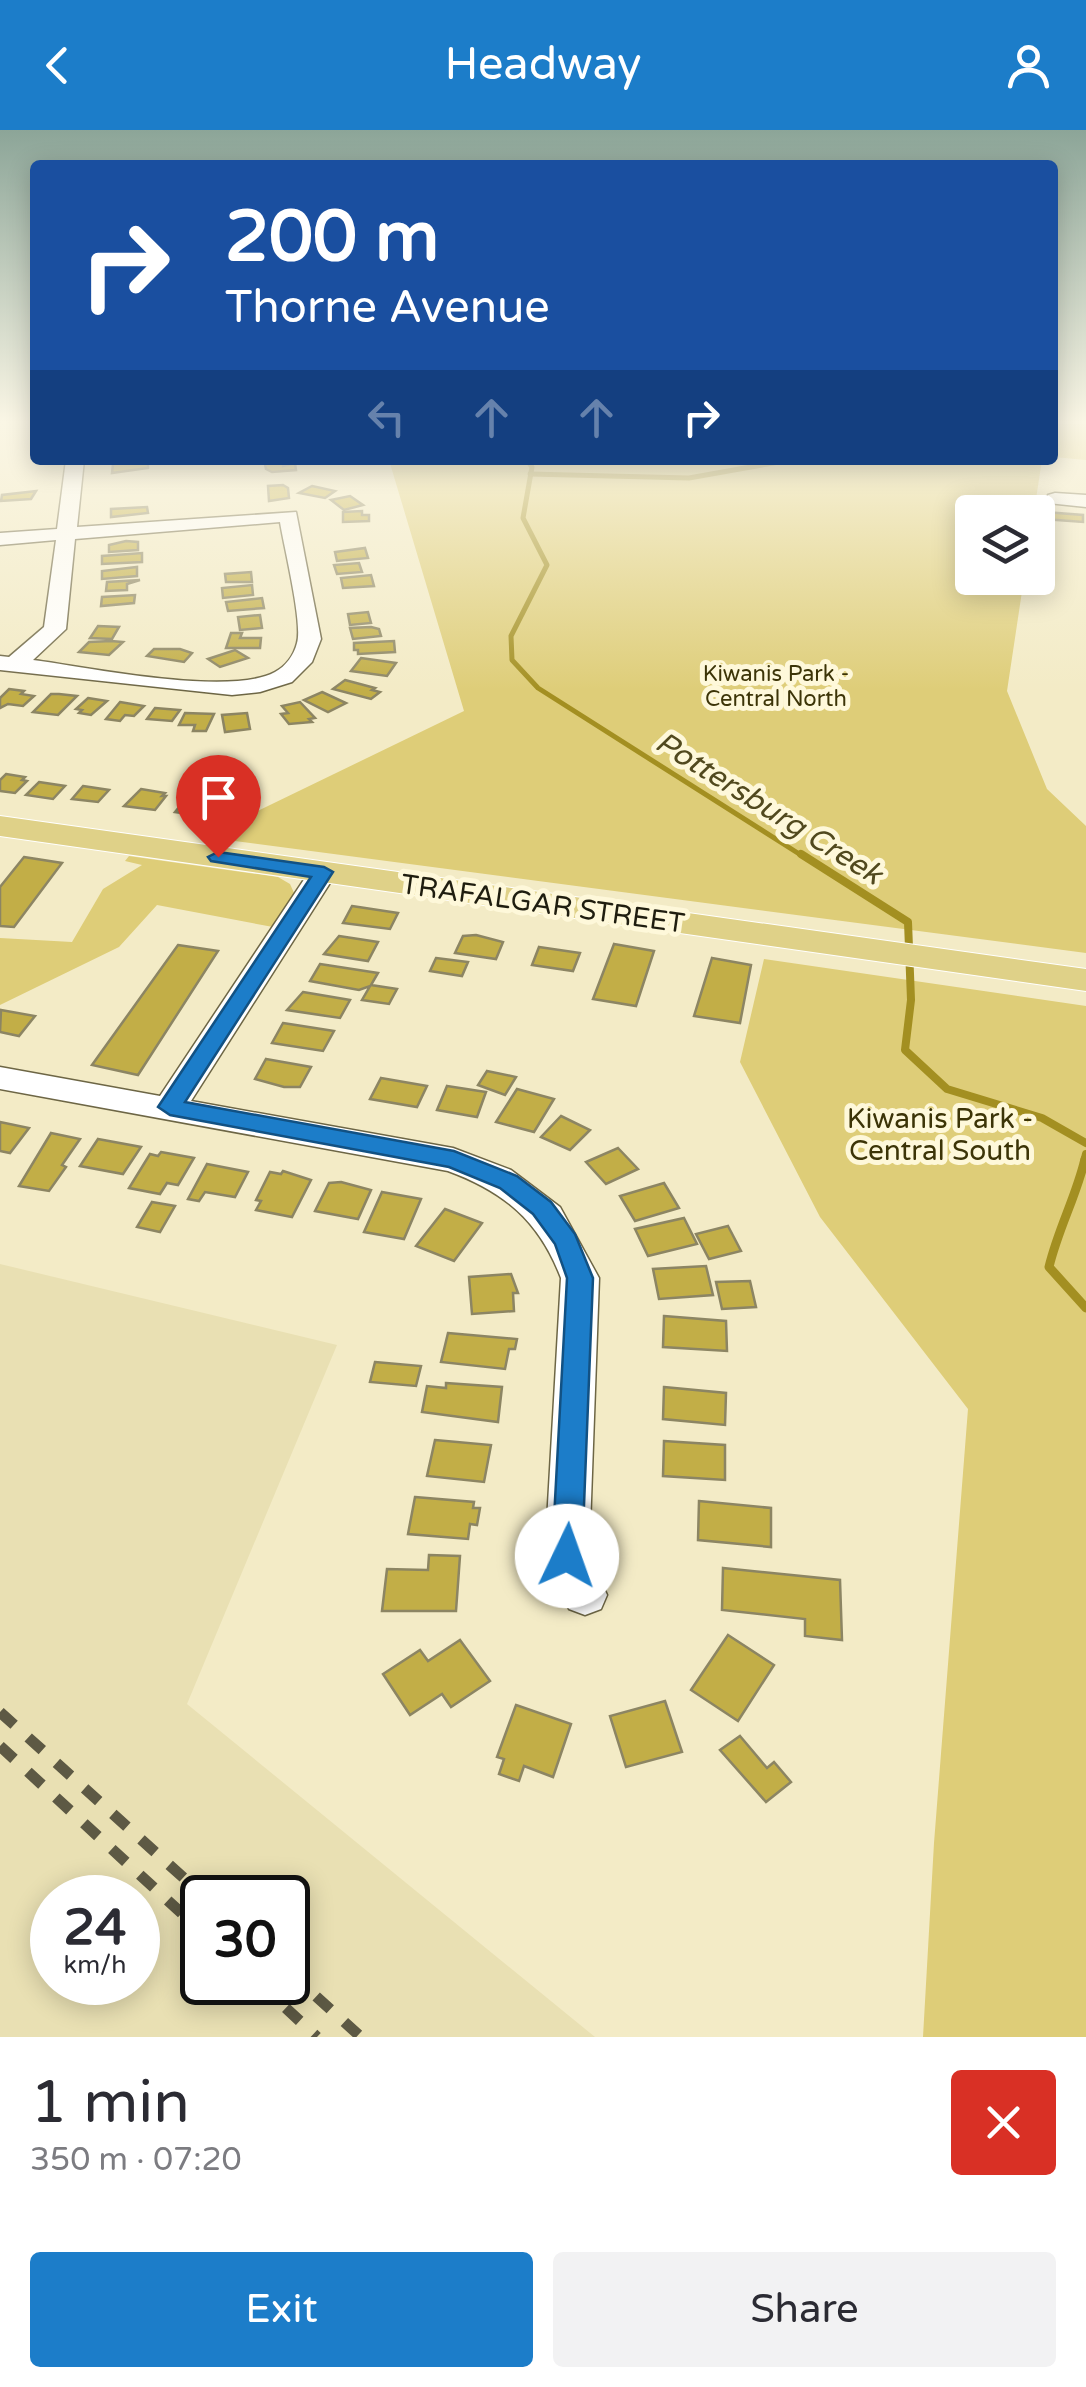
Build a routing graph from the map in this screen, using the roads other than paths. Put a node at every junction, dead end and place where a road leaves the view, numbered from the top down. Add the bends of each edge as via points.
1 (69, 513) edge
2 (66, 534) junction
3 (0, 539) edge
4 (7, 664) edge
5 (0, 826) edge
6 (324, 872) junction
7 (1086, 980) edge
8 (0, 1078) edge
9 (170, 1107) junction
10 (585, 1595) dead end

1 - 2 street
2 - 3 street
2 - 4 street via 55,628
2 - 4 street via 289,516 308,656 290,674 221,690
5 - 6 main road, TRAFALGAR STREET
6 - 7 main road, TRAFALGAR STREET
6 - 9 street
8 - 9 street
9 - 10 street via 454,1160 509,1182 542,1208 566,1240 580,1278 567,1556

